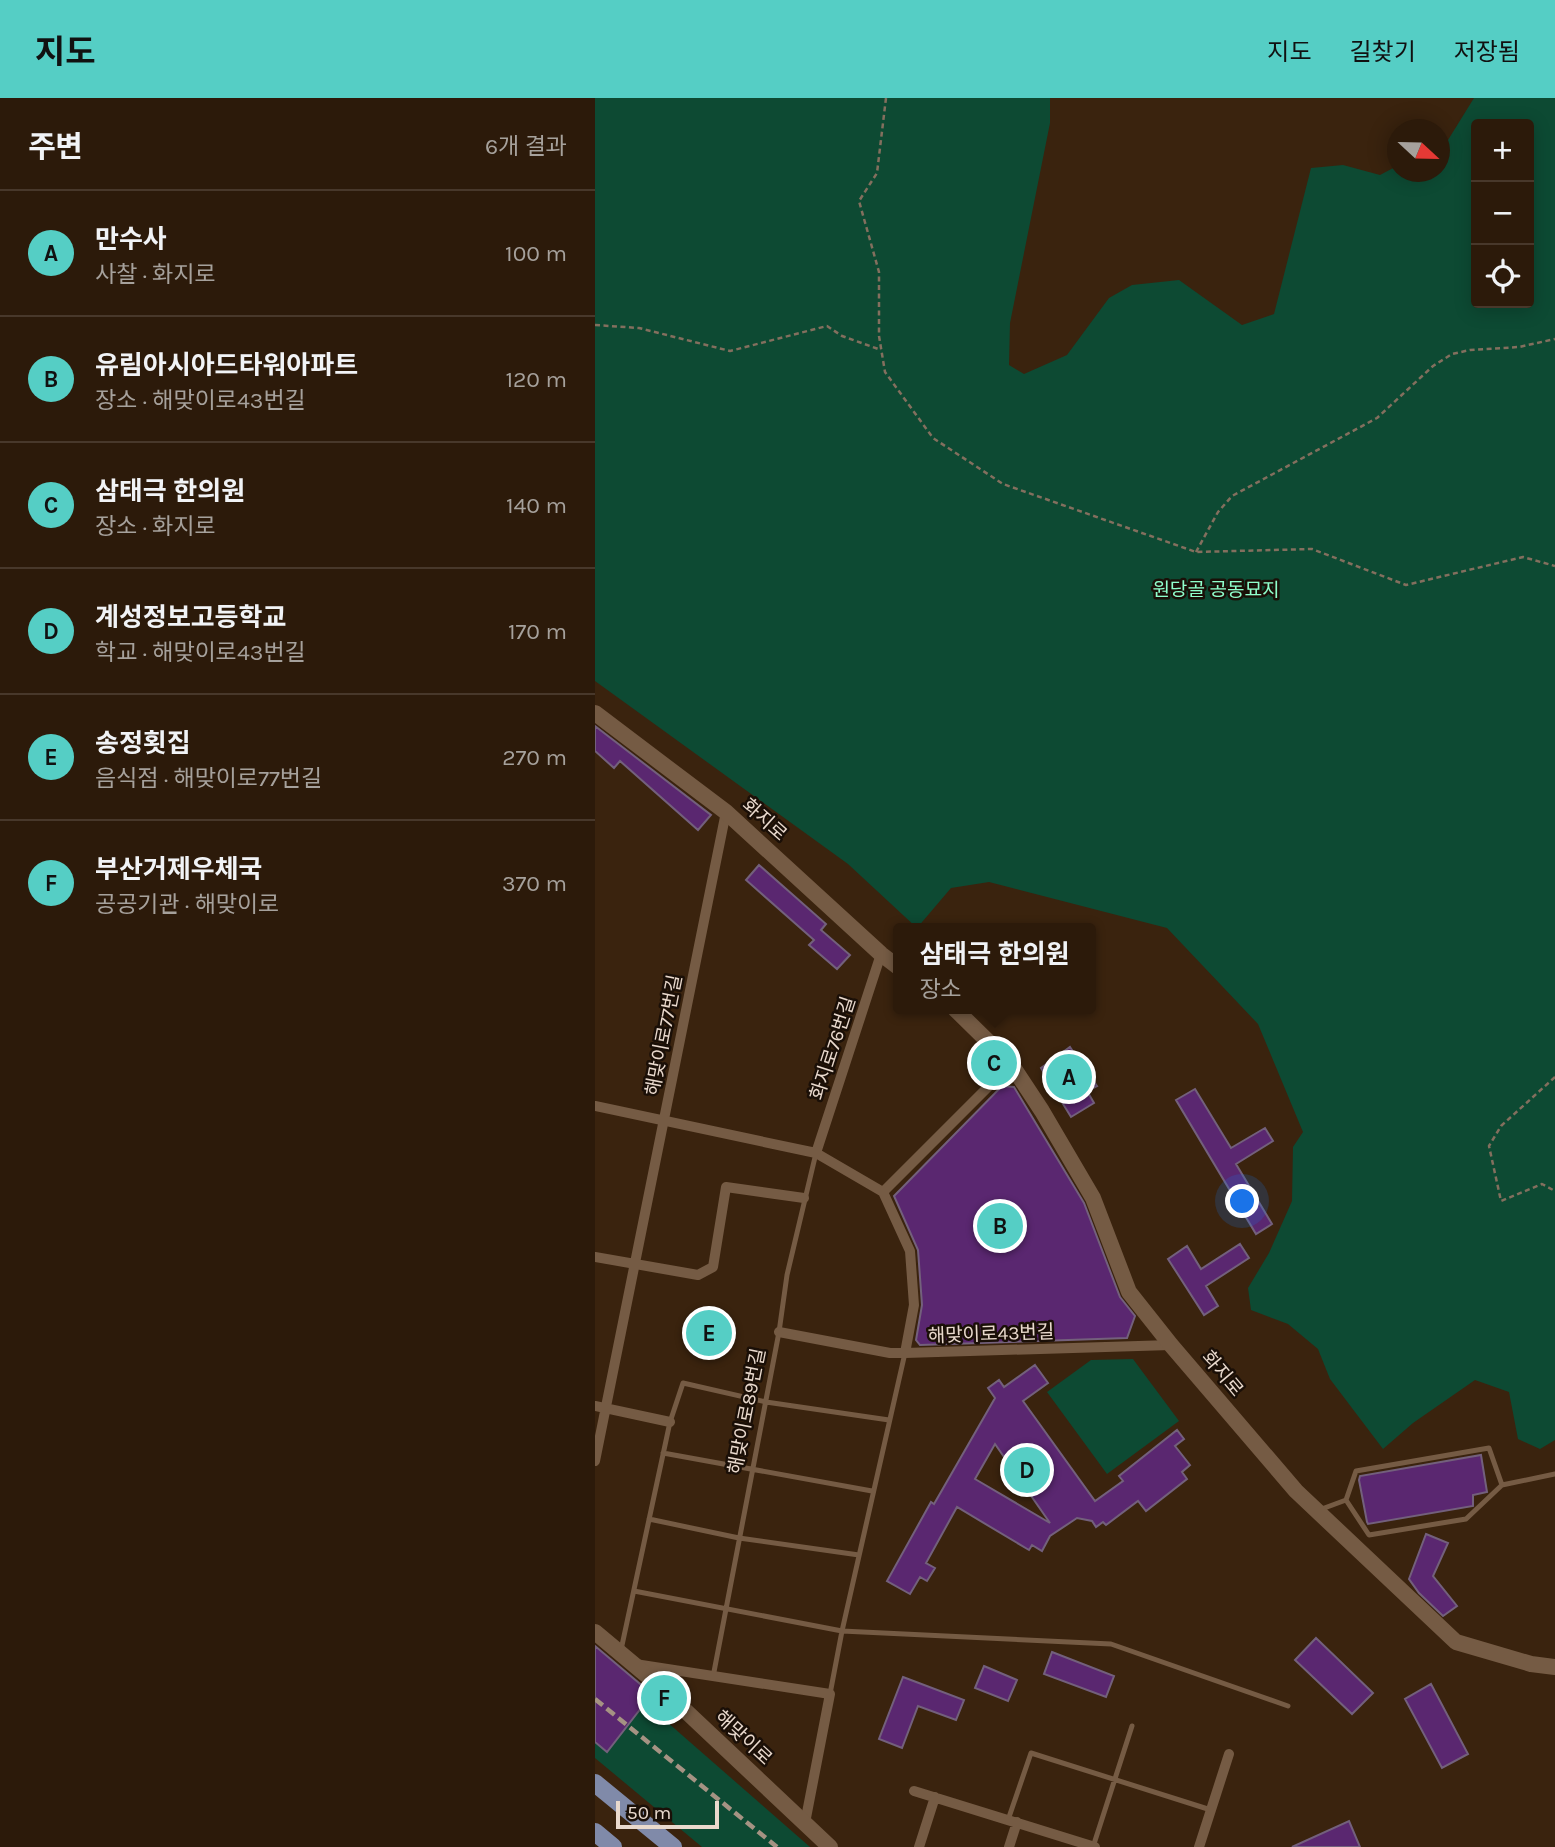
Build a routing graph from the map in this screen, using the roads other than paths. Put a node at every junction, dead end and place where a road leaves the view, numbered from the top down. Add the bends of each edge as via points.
1 (595, 713) edge
2 (726, 812) junction
3 (881, 954) junction
4 (893, 963) edge
5 (960, 1014) edge
6 (1011, 1064) junction
7 (595, 1106) edge
8 (664, 1120) junction
9 (816, 1153) junction
10 (883, 1192) junction
11 (804, 1198) junction
12 (595, 1257) edge
13 (634, 1265) junction
14 (779, 1332) junction
15 (1171, 1345) junction
16 (905, 1353) junction
17 (766, 1402) junction
18 (600, 1408) edge
19 (889, 1420) junction
20 (670, 1422) junction
21 (663, 1453) junction
22 (595, 1461) edge
23 (753, 1470) junction
24 (1555, 1474) edge
25 (1502, 1485) junction
26 (872, 1491) junction
27 (1346, 1500) junction
28 (1316, 1512) junction
29 (649, 1519) junction
30 (739, 1538) junction
31 (859, 1555) junction
32 (634, 1591) junction
33 (725, 1609) junction
34 (842, 1631) junction
35 (595, 1632) edge
36 (626, 1658) junction
37 (1555, 1667) edge
38 (713, 1677) junction
39 (830, 1694) junction
40 (1288, 1706) dead end
41 (1132, 1726) dead end
42 (1229, 1754) dead end
43 (1114, 1780) junction
44 (595, 1783) edge
45 (914, 1791) dead end
46 (935, 1797) junction
47 (1211, 1810) junction
48 (1012, 1821) junction
49 (805, 1823) junction
50 (595, 1832) edge
51 (613, 1847) edge
52 (673, 1847) edge
53 (830, 1847) edge
54 (919, 1847) edge
55 (1009, 1847) edge
56 (1094, 1847) edge
57 (1199, 1847) edge

1 - 2 street, 화지로
2 - 3 street, 화지로
2 - 8 street, 해맞이로77번길
3 - 4 street, 화지로
3 - 9 street, 화지로76번길
5 - 6 street, 화지로
6 - 10 street
6 - 15 street, 화지로 via 1093,1198 1129,1292
7 - 8 street
8 - 9 street
8 - 13 street, 해맞이로77번길
9 - 10 street
9 - 11 lane, 해맞이로89번길
10 - 16 street, 해맞이로43번길 via 911,1251 913,1306
11 - 13 street via 726,1187 713,1267 698,1275
11 - 14 lane, 해맞이로89번길
12 - 13 street
13 - 18 street, 해맞이로77번길
14 - 16 street
14 - 17 lane, 해맞이로89번길
15 - 16 street, 해맞이로43번길
15 - 28 street, 화지로
16 - 19 lane
17 - 19 lane
17 - 20 lane via 683,1384
17 - 23 lane, 해맞이로89번길
18 - 20 street
18 - 22 street, 해맞이로77번길
19 - 26 lane
20 - 21 lane
21 - 23 lane
21 - 29 lane
23 - 26 lane
23 - 30 lane, 해맞이로89번길
24 - 25 lane
25 - 27 lane via 1466,1519 1369,1535
25 - 27 lane via 1489,1448 1356,1471
26 - 31 lane
27 - 28 lane
28 - 37 street, 화지로 via 1456,1642
29 - 30 lane
29 - 32 lane
30 - 31 lane
30 - 33 lane, 해맞이로89번길
31 - 34 lane
32 - 33 lane
32 - 36 lane
33 - 34 lane
33 - 38 lane, 해맞이로89번길
34 - 39 lane
34 - 40 lane via 1111,1644
35 - 36 street, 해맞이로
36 - 38 street
36 - 49 street, 해맞이로
38 - 39 street
39 - 49 street
41 - 43 lane
42 - 47 street
43 - 47 lane
43 - 48 lane via 1031,1753
43 - 56 lane
44 - 52 main road
45 - 46 street
46 - 48 street
46 - 54 street
47 - 57 street
48 - 55 street
48 - 56 street
49 - 53 street, 해맞이로
50 - 51 main road

